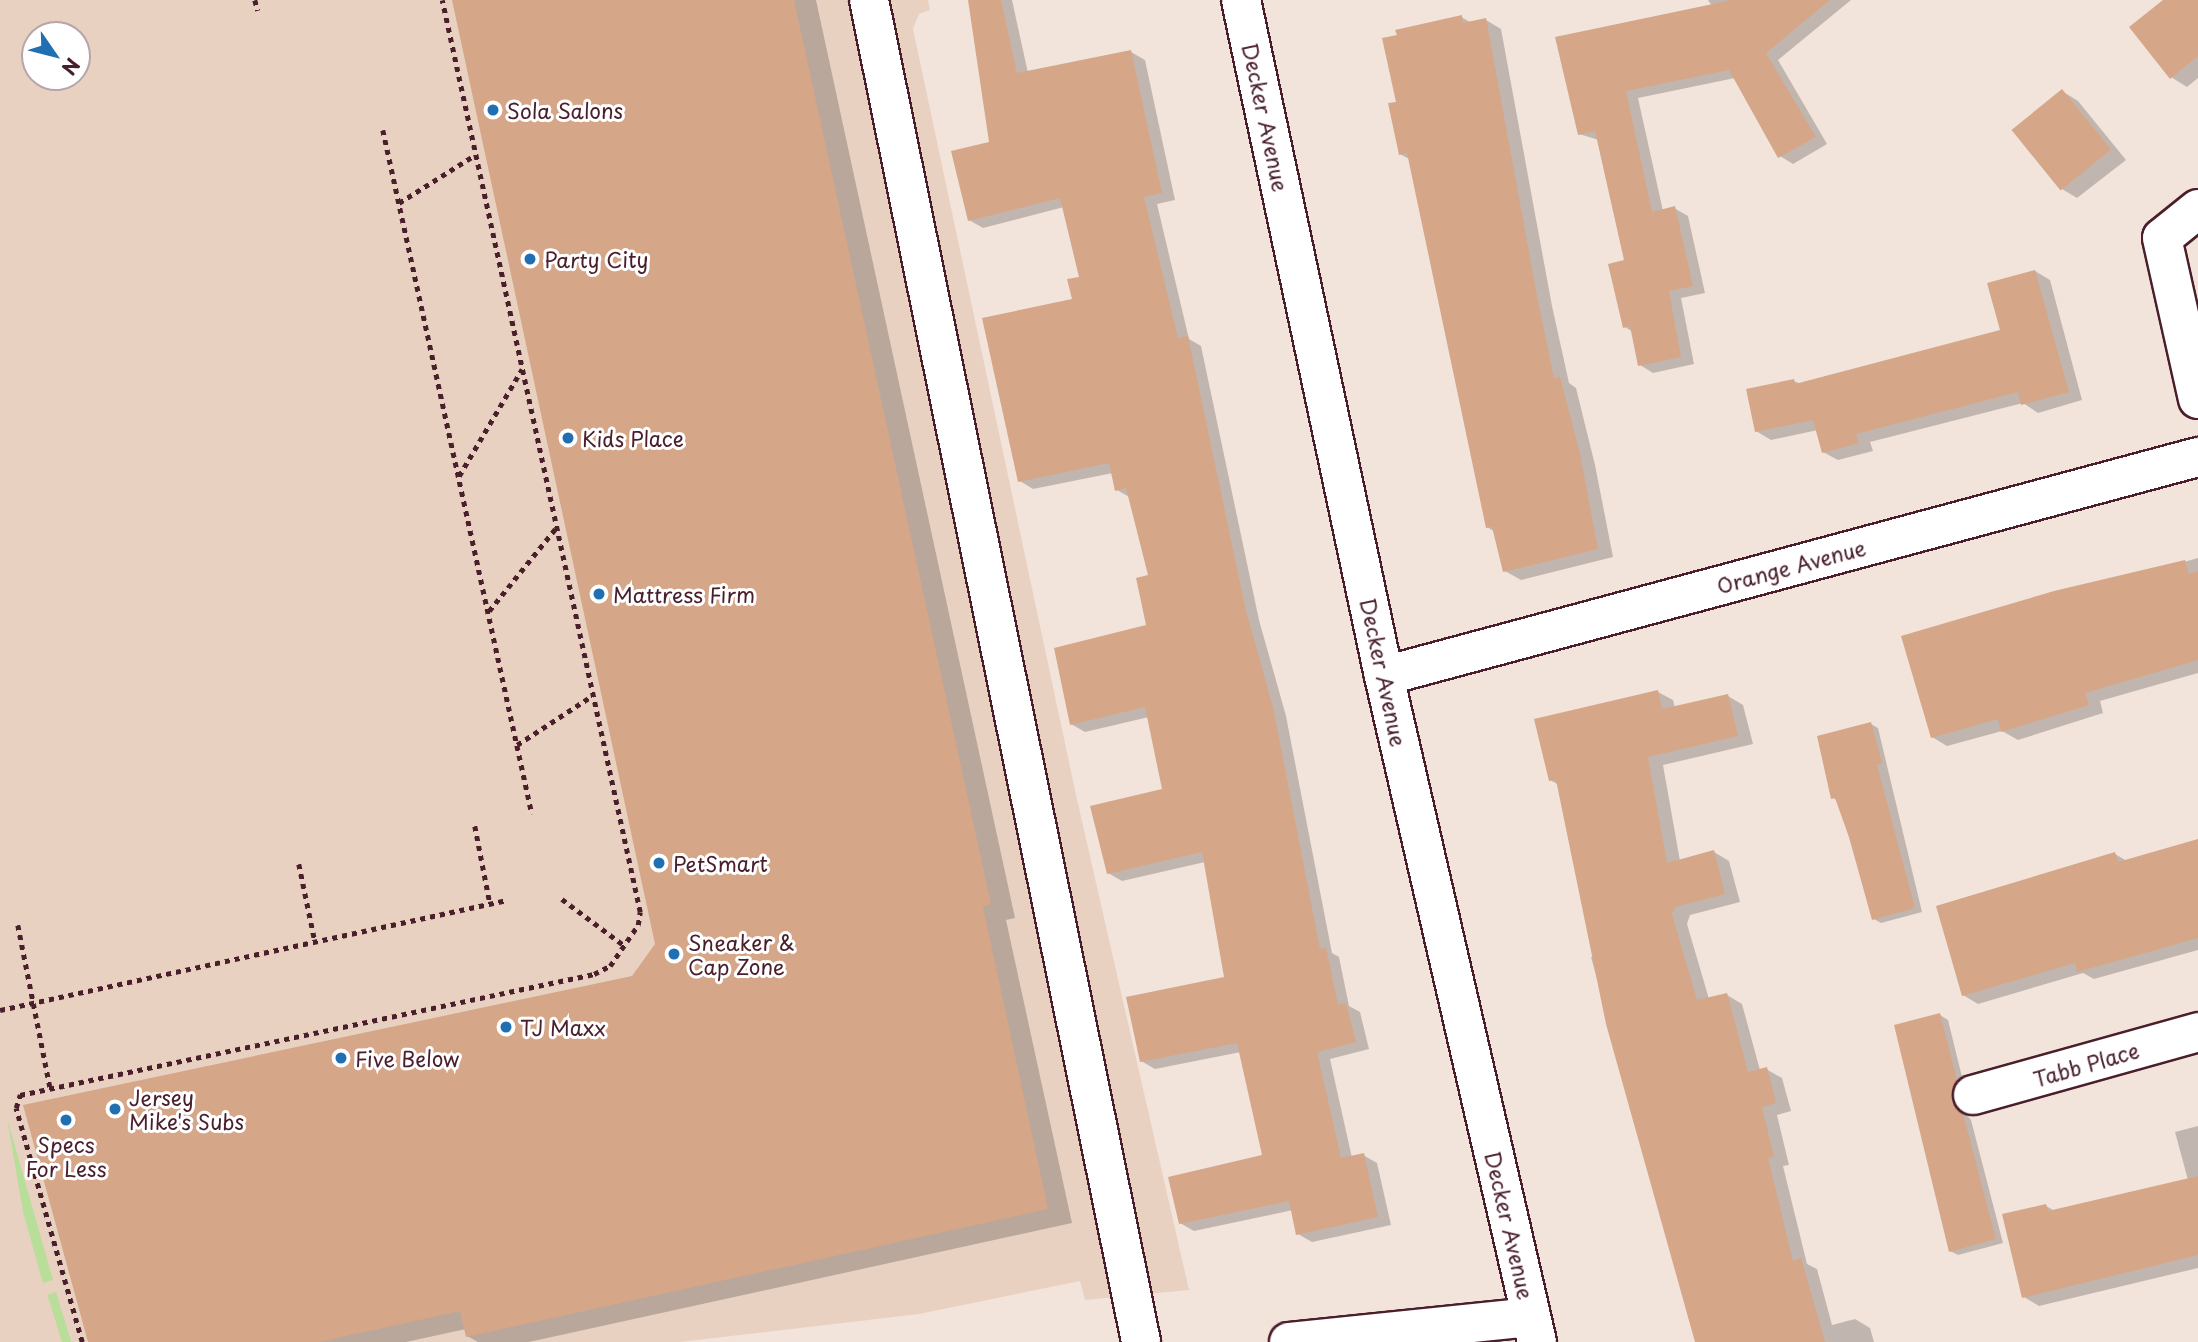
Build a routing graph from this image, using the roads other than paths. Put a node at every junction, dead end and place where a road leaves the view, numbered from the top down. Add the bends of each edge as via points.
1 (1241, 0) edge
2 (879, 3) edge
3 (2198, 209) edge
4 (2198, 399) edge
5 (2198, 457) edge
6 (1384, 676) junction
7 (2198, 1032) edge
8 (1973, 1096) dead end
9 (1534, 1329) edge
10 (1141, 1342) edge
11 (1289, 1342) edge

1 - 6 street, Decker Avenue
2 - 10 street
3 - 4 street via 2162,238
5 - 6 street, Orange Avenue
6 - 9 street, Decker Avenue
7 - 8 street, Tabb Place
9 - 11 street

